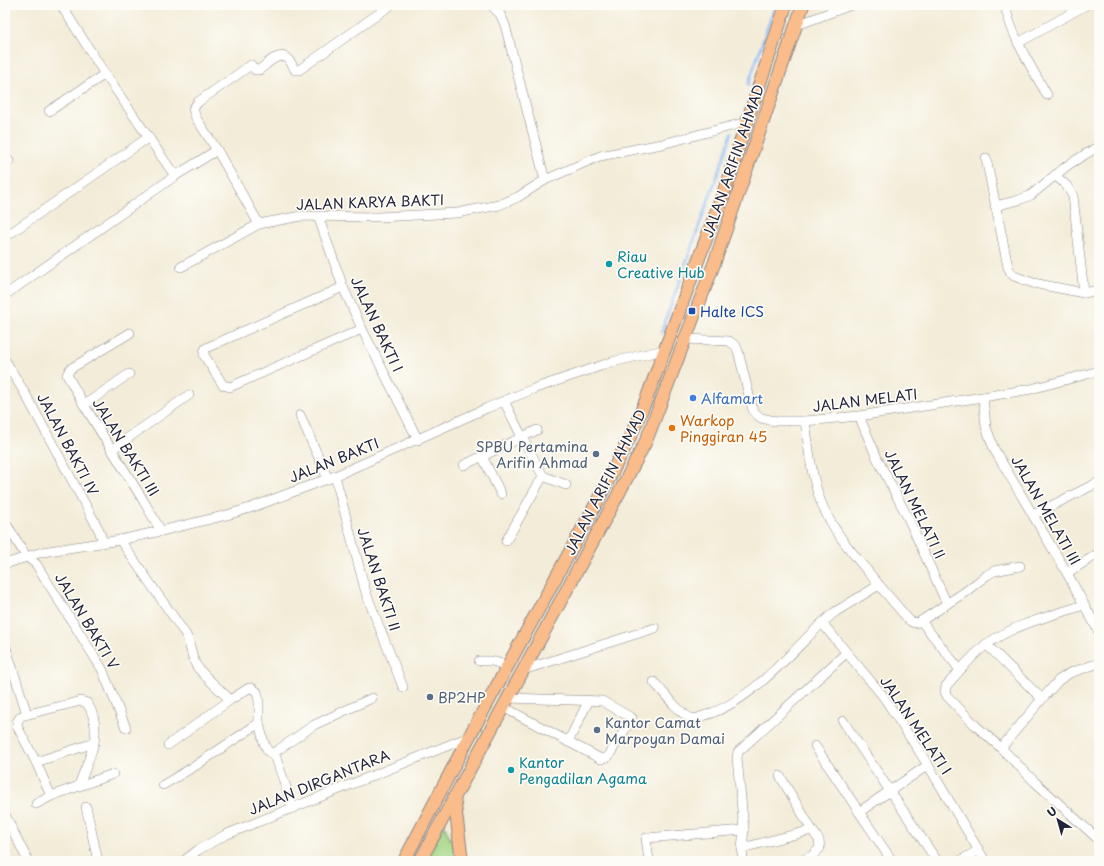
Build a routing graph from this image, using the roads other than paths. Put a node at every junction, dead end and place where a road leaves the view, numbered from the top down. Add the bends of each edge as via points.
1 (61, 5) edge
2 (391, 5) edge
3 (491, 5) edge
4 (786, 5) edge
5 (803, 5) edge
6 (851, 5) edge
7 (1005, 5) edge
8 (1086, 5) edge
9 (797, 25) junction
10 (1018, 43) junction
11 (772, 49) junction
12 (786, 54) junction
13 (105, 74) junction
14 (1047, 95) dead end
15 (49, 111) dead end
16 (747, 122) junction
17 (149, 137) junction
18 (1099, 146) edge
19 (217, 150) junction
20 (986, 158) dead end
21 (1055, 175) junction
22 (175, 176) junction
23 (545, 180) junction
24 (995, 206) junction
25 (318, 216) junction
26 (260, 224) junction
27 (5, 237) edge
28 (181, 267) dead end
29 (344, 287) junction
30 (1099, 290) edge
31 (1084, 293) junction
32 (5, 295) edge
33 (362, 329) junction
34 (130, 332) dead end
35 (686, 339) junction
36 (664, 350) junction
37 (5, 360) edge
38 (1099, 371) edge
39 (129, 374) dead end
40 (189, 395) dead end
41 (983, 397) junction
42 (504, 401) junction
43 (84, 405) junction
44 (300, 415) dead end
45 (859, 416) junction
46 (805, 421) junction
47 (537, 430) dead end
48 (522, 438) junction
49 (418, 440) junction
50 (111, 450) junction
51 (482, 456) junction
52 (464, 466) dead end
53 (543, 476) junction
54 (331, 477) junction
55 (1099, 482) edge
56 (566, 486) dead end
57 (502, 494) dead end
58 (1033, 515) junction
59 (5, 522) edge
60 (161, 531) junction
61 (120, 540) junction
62 (506, 541) dead end
63 (103, 543) junction
64 (1099, 553) edge
65 (26, 556) junction
66 (5, 564) edge
67 (1020, 566) dead end
68 (1067, 573) junction
69 (554, 582) junction
70 (879, 585) junction
71 (568, 589) junction
72 (947, 604) junction
73 (1084, 605) junction
74 (921, 622) junction
75 (822, 623) junction
76 (655, 628) dead end
77 (1099, 632) edge
78 (5, 644) edge
79 (986, 644) junction
80 (846, 653) junction
81 (479, 662) dead end
82 (1099, 663) edge
83 (508, 666) junction
84 (523, 670) junction
85 (960, 670) junction
86 (654, 682) dead end
87 (403, 687) dead end
88 (372, 698) dead end
89 (1042, 699) junction
90 (230, 700) junction
91 (589, 700) junction
92 (506, 702) junction
93 (27, 714) junction
94 (259, 722) junction
95 (843, 722) dead end
96 (126, 728) dead end
97 (469, 737) junction
98 (568, 742) junction
99 (94, 743) junction
100 (168, 745) dead end
101 (815, 746) dead end
102 (1001, 748) junction
103 (275, 756) junction
104 (36, 762) junction
105 (928, 765) junction
106 (113, 774) dead end
107 (780, 776) dead end
108 (79, 785) junction
109 (163, 785) dead end
110 (889, 791) junction
111 (51, 796) junction
112 (454, 797) junction
113 (36, 804) dead end
114 (86, 807) dead end
115 (293, 808) junction
116 (859, 812) junction
117 (5, 816) edge
118 (744, 830) junction
119 (812, 830) junction
120 (1099, 840) edge
121 (742, 848) junction
122 (979, 850) junction
123 (28, 861) edge
124 (98, 861) edge
125 (184, 861) edge
126 (404, 861) edge
127 (420, 861) edge
128 (462, 861) edge
129 (649, 861) edge
130 (743, 861) edge
131 (800, 861) edge
132 (892, 861) edge
133 (937, 861) edge
134 (960, 861) edge
135 (985, 861) edge

1 - 13 street
2 - 19 street via 299,70 295,70 286,58 276,57 259,70 251,65 198,102 194,106 194,114
3 - 23 street via 500,14 505,26
4 - 11 main road, JALAN ARIFIN AHMAD
5 - 9 main road, JALAN ARIFIN AHMAD
6 - 9 street
7 - 10 street
8 - 10 street
9 - 12 main road, JALAN ARIFIN AHMAD
10 - 14 street
11 - 12 main road
11 - 16 main road, JALAN ARIFIN AHMAD
12 - 35 main road, JALAN ARIFIN AHMAD
13 - 15 street
13 - 17 street
16 - 23 street, JALAN KARYA BAKTI via 662,144 600,156
16 - 36 main road, JALAN ARIFIN AHMAD
17 - 22 street
17 - 27 street
18 - 21 street
19 - 22 street
19 - 26 street
20 - 24 street
21 - 24 street via 1031,195
21 - 31 street via 1073,196
22 - 32 street
23 - 25 street, JALAN KARYA BAKTI via 518,197 499,205 457,213 378,217
24 - 31 street via 1008,267 1012,274 1034,283
25 - 26 street, JALAN KARYA BAKTI via 292,217
25 - 29 street, JALAN BAKTI I
26 - 28 street, JALAN KARYA BAKTI
29 - 33 street, JALAN BAKTI I
29 - 33 street via 206,348 204,354 223,384 230,387
30 - 31 street
33 - 49 street, JALAN BAKTI I
34 - 43 street, JALAN BAKTI III via 67,373
35 - 46 street, JALAN MELATI via 732,342 738,351 754,412 766,419
35 - 71 main road, JALAN ARIFIN AHMAD via 646,441
36 - 42 street, JALAN BAKTI via 612,362
36 - 69 main road, JALAN ARIFIN AHMAD via 631,435
37 - 63 street, JALAN BAKTI IV via 95,523
38 - 41 street, JALAN MELATI via 1058,383
39 - 43 street
40 - 50 street
41 - 45 street, JALAN MELATI
41 - 58 street, JALAN MELATI III via 988,435
42 - 48 street
42 - 49 street, JALAN BAKTI
43 - 50 street, JALAN BAKTI III
44 - 54 street, JALAN BAKTI II
45 - 46 street, JALAN MELATI
45 - 72 street, JALAN MELATI II
46 - 70 street via 820,501 844,541
47 - 48 street
48 - 51 street
48 - 53 street
49 - 54 street, JALAN BAKTI
50 - 60 street, JALAN BAKTI III
51 - 52 street
51 - 57 street
53 - 56 street
53 - 62 street
54 - 60 street, JALAN BAKTI via 253,507
54 - 87 street, JALAN BAKTI II via 366,593
55 - 58 street
58 - 68 street, JALAN MELATI III
59 - 65 street, JALAN BAKTI V
60 - 61 street, JALAN BAKTI
61 - 63 street, JALAN BAKTI
61 - 90 street via 186,635 196,665
63 - 65 street, JALAN BAKTI
64 - 68 street
65 - 66 street, JALAN BAKTI
65 - 96 street, JALAN BAKTI V via 36,564 102,669
67 - 72 street via 994,571
68 - 73 street, JALAN MELATI III
69 - 71 main road
69 - 83 main road, JALAN ARIFIN AHMAD
70 - 74 street via 910,622
70 - 75 street
71 - 84 main road, JALAN ARIFIN AHMAD
72 - 74 street
73 - 77 street, JALAN MELATI III
73 - 79 street via 1018,627
74 - 85 street
75 - 80 street, JALAN MELATI I
75 - 86 street via 762,682 745,696 712,714 694,719 688,717
76 - 84 street
78 - 93 street
79 - 85 street
79 - 89 street
80 - 105 street, JALAN MELATI I via 883,696
80 - 118 street via 738,752
81 - 83 street via 492,661
82 - 89 street via 1064,676
83 - 97 main road, JALAN ARIFIN AHMAD
84 - 92 main road, JALAN ARIFIN AHMAD
85 - 102 street via 946,686 946,694
88 - 103 street via 314,725 275,752
89 - 102 street
90 - 94 street via 247,689 254,689 259,701
90 - 100 street
91 - 92 street
91 - 98 street
91 - 98 street via 602,701 632,718 608,757 600,759
92 - 98 street
92 - 112 main road, JALAN ARIFIN AHMAD
93 - 99 street via 86,702 95,724
93 - 104 street via 19,718 18,726
94 - 103 street via 264,743
94 - 109 street
95 - 110 street
97 - 115 street, JALAN DIRGANTARA
97 - 126 main road, JALAN ARIFIN AHMAD
99 - 104 street
99 - 108 street
101 - 116 street
102 - 120 street
103 - 115 street
104 - 111 street
105 - 110 street
105 - 122 street, JALAN MELATI I
106 - 108 street
107 - 119 street
108 - 111 street
110 - 116 street
110 - 133 street
111 - 113 street
112 - 127 main road, JALAN ARIFIN AHMAD
112 - 128 main road
114 - 124 street
115 - 125 street, JALAN DIRGANTARA via 213,841
116 - 132 street
117 - 123 street
118 - 121 street
118 - 129 street via 646,838
119 - 121 street
119 - 131 street via 820,840 820,848 812,856
121 - 130 street
122 - 134 street
122 - 135 street, JALAN MELATI I

